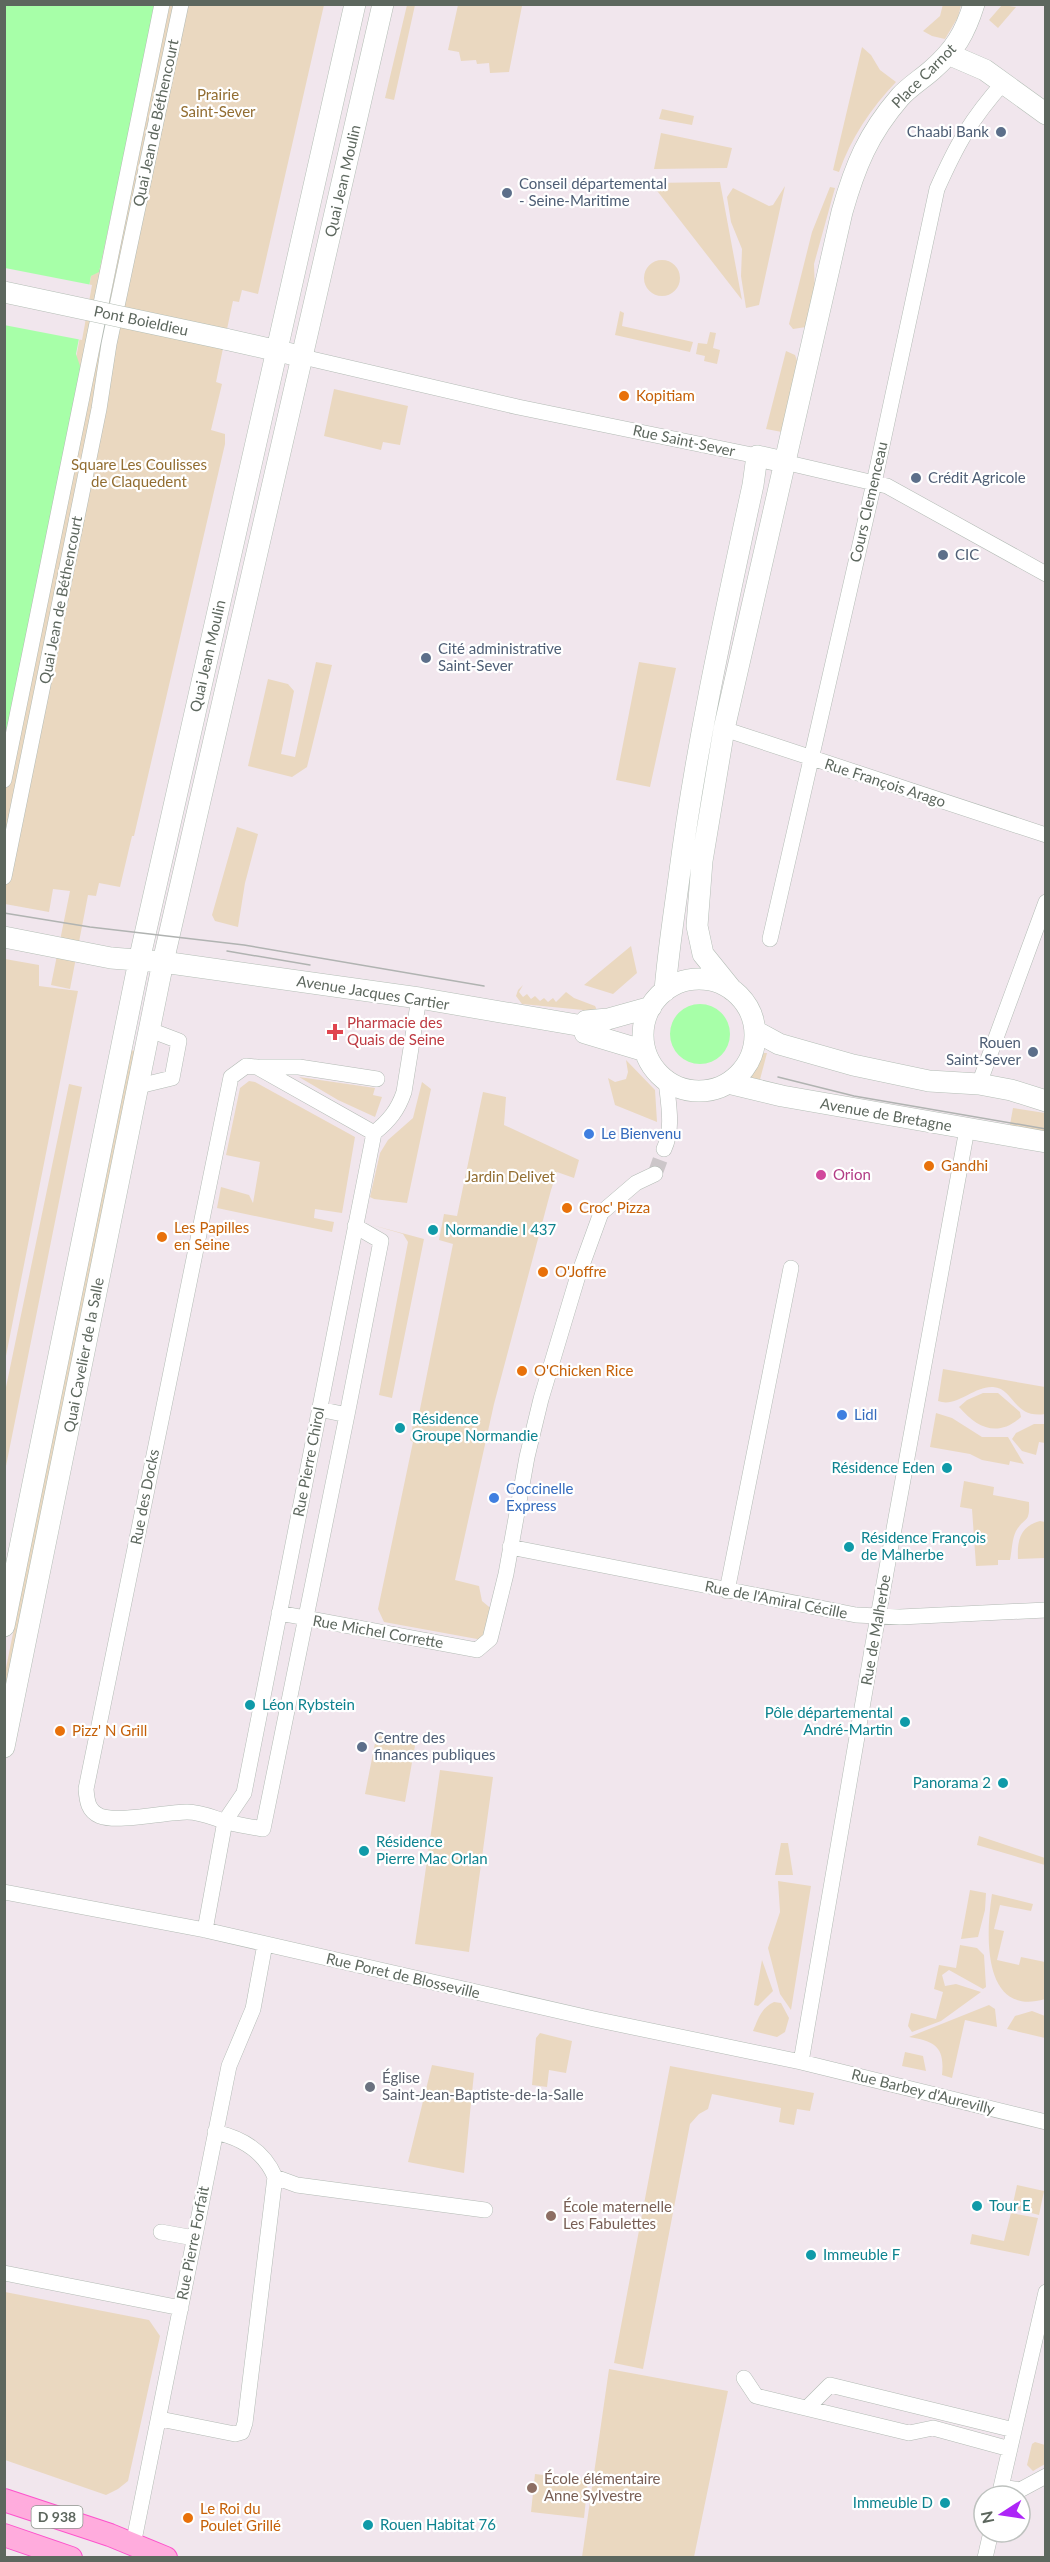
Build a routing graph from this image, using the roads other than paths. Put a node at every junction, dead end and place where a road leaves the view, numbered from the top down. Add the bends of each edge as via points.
1 (162, 4) edge
2 (181, 4) edge
3 (355, 4) edge
4 (383, 4) edge
5 (974, 4) edge
6 (948, 54) junction
7 (1004, 82) junction
8 (1046, 114) edge
9 (305, 226) junction
10 (332, 232) junction
11 (4, 292) edge
12 (277, 351) junction
13 (303, 357) junction
14 (757, 456) junction
15 (784, 462) junction
16 (874, 483) junction
17 (1046, 574) edge
18 (724, 729) junction
19 (810, 758) junction
20 (4, 780) edge
21 (1046, 835) edge
22 (4, 877) edge
23 (1046, 902) edge
24 (4, 937) edge
25 (770, 939) dead end
26 (139, 961) junction
27 (163, 962) junction
28 (732, 990) junction
29 (665, 991) junction
30 (419, 998) junction
31 (651, 1006) junction
32 (583, 1026) junction
33 (150, 1030) junction
34 (755, 1031) junction
35 (645, 1051) junction
36 (257, 1067) junction
37 (377, 1079) dead end
38 (666, 1080) junction
39 (728, 1083) junction
40 (979, 1084) junction
41 (139, 1086) junction
42 (1046, 1101) edge
43 (967, 1129) junction
44 (374, 1133) junction
45 (1046, 1142) edge
46 (667, 1144) tunnel mouth
47 (656, 1174) tunnel mouth
48 (355, 1226) junction
49 (791, 1268) dead end
50 (319, 1409) junction
51 (347, 1415) junction
52 (510, 1547) junction
53 (727, 1591) junction
54 (1046, 1610) edge
55 (279, 1613) junction
56 (878, 1617) junction
57 (306, 1619) junction
58 (4, 1626) edge
59 (4, 1748) edge
60 (225, 1821) junction
61 (4, 1892) edge
62 (205, 1930) junction
63 (265, 1944) junction
64 (801, 2062) junction
65 (1046, 2122) edge
66 (215, 2132) junction
67 (275, 2177) junction
68 (485, 2210) dead end
69 (160, 2232) dead end
70 (194, 2238) junction
71 (4, 2273) edge
72 (1046, 2292) edge
73 (181, 2308) junction
74 (744, 2378) dead end
75 (807, 2408) junction
76 (937, 2411) junction
77 (160, 2419) junction
78 (933, 2428) junction
79 (1014, 2430) junction
80 (1010, 2449) junction
81 (1046, 2476) edge
82 (1002, 2484) edge
83 (1031, 2484) edge
84 (4, 2500) edge
85 (4, 2535) edge
86 (133, 2545) junction
87 (71, 2558) edge
88 (166, 2558) edge

1 - 20 street, Quai Jean de Béthencourt
2 - 22 street, Quai Jean de Béthencourt via 109,344
3 - 9 main road, Quai Jean Moulin
4 - 10 main road, Quai Jean Moulin
5 - 6 main road, Place Carnot via 966,30
6 - 7 main road
6 - 15 main road, Place Carnot via 911,86 880,123 855,167
7 - 8 main road
7 - 16 street, Cours Clemenceau via 977,112 937,189
9 - 10 main road
9 - 12 main road, Quai Jean Moulin
10 - 13 main road, Quai Jean Moulin
11 - 12 main road, Pont Boieldieu, bridge
12 - 13 main road
12 - 26 main road, Quai Jean Moulin
13 - 14 street, Rue Saint-Sever
13 - 27 main road, Quai Jean Moulin
14 - 15 main road, Rue Saint-Sever
14 - 29 main road via 694,770
15 - 16 street, Rue Saint-Sever
15 - 18 main road
16 - 17 street, Rue Saint-Sever via 887,486
16 - 19 street, Cours Clemenceau
18 - 19 street, Rue François Arago
18 - 28 main road via 702,861 697,926 703,954
19 - 21 street, Rue François Arago
19 - 25 street, Cours Clemenceau
23 - 40 street
24 - 26 main road, Avenue Jacques Cartier
26 - 27 main road, Avenue Jacques Cartier
26 - 58 main road, Quai Cavelier de la Salle
27 - 30 main road, Avenue Jacques Cartier
27 - 33 main road, Quai Cavelier de la Salle
28 - 29 main road via 699,979 681,982
28 - 34 main road via 747,1005
29 - 31 main road
30 - 32 main road, Avenue Jacques Cartier
30 - 44 street via 404,1092 391,1119
31 - 32 main road, Avenue Jacques Cartier
31 - 35 main road via 643,1030
32 - 35 main road, Avenue Jacques Cartier via 585,1033
33 - 41 main road, Quai Cavelier de la Salle
33 - 41 street via 179,1041 172,1078
34 - 39 main road via 751,1057
34 - 40 main road via 779,1044 853,1065 936,1082
35 - 38 main road
36 - 37 street, Rue des Docks via 299,1067
36 - 44 street
36 - 60 street, Rue des Docks via 246,1066 231,1077 226,1090 86,1790 87,1803 103,1817 187,1812 209,1814
38 - 39 main road via 696,1091
38 - 46 street via 670,1113
39 - 43 main road, Avenue de Bretagne
40 - 42 main road
41 - 59 main road, Quai Cavelier de la Salle
43 - 45 main road, Avenue de Bretagne
43 - 56 street, Rue de Malherbe
44 - 48 street, Rue Pierre Chirol
47 - 52 street via 636,1183 601,1213 542,1399
48 - 50 street, Rue Pierre Chirol
48 - 51 street via 381,1241
49 - 53 street
50 - 51 street
50 - 55 street, Rue Pierre Chirol
51 - 57 street
52 - 53 street, Rue de l'Amiral Cécille
52 - 57 street, Rue Michel Corrette via 490,1639 477,1650
53 - 56 street, Rue de l'Amiral Cécille
54 - 56 street, Rue de l'Amiral Cécille
55 - 57 street, Rue Michel Corrette
55 - 60 street, Rue Pierre Chirol via 244,1793
56 - 64 street, Rue de Malherbe
57 - 60 street, Rue des Docks via 263,1829
60 - 62 street, Rue Pierre Chirol
61 - 62 street, Rue Poret de Blosseville
62 - 63 street, Rue Poret de Blosseville
63 - 64 street, Rue Poret de Blosseville
63 - 66 street, Rue Pierre Forfait via 253,2008 230,2060
64 - 65 street, Rue Barbey d'Aurevilly
66 - 67 street via 243,2141 270,2164
66 - 70 street, Rue Pierre Forfait
67 - 68 street via 297,2185
67 - 77 street via 242,2432 219,2432
69 - 70 street
70 - 73 street, Rue Pierre Forfait
71 - 73 street
72 - 79 street
73 - 77 street, Rue Pierre Forfait
74 - 75 street via 756,2396
75 - 76 street via 830,2385
75 - 78 street via 909,2433
76 - 78 street
76 - 79 street
77 - 86 street, Rue Pierre Forfait
78 - 80 street
79 - 80 street
80 - 82 street
81 - 83 street
84 - 86 main road, D 938
85 - 87 main road, D 938
86 - 88 main road

